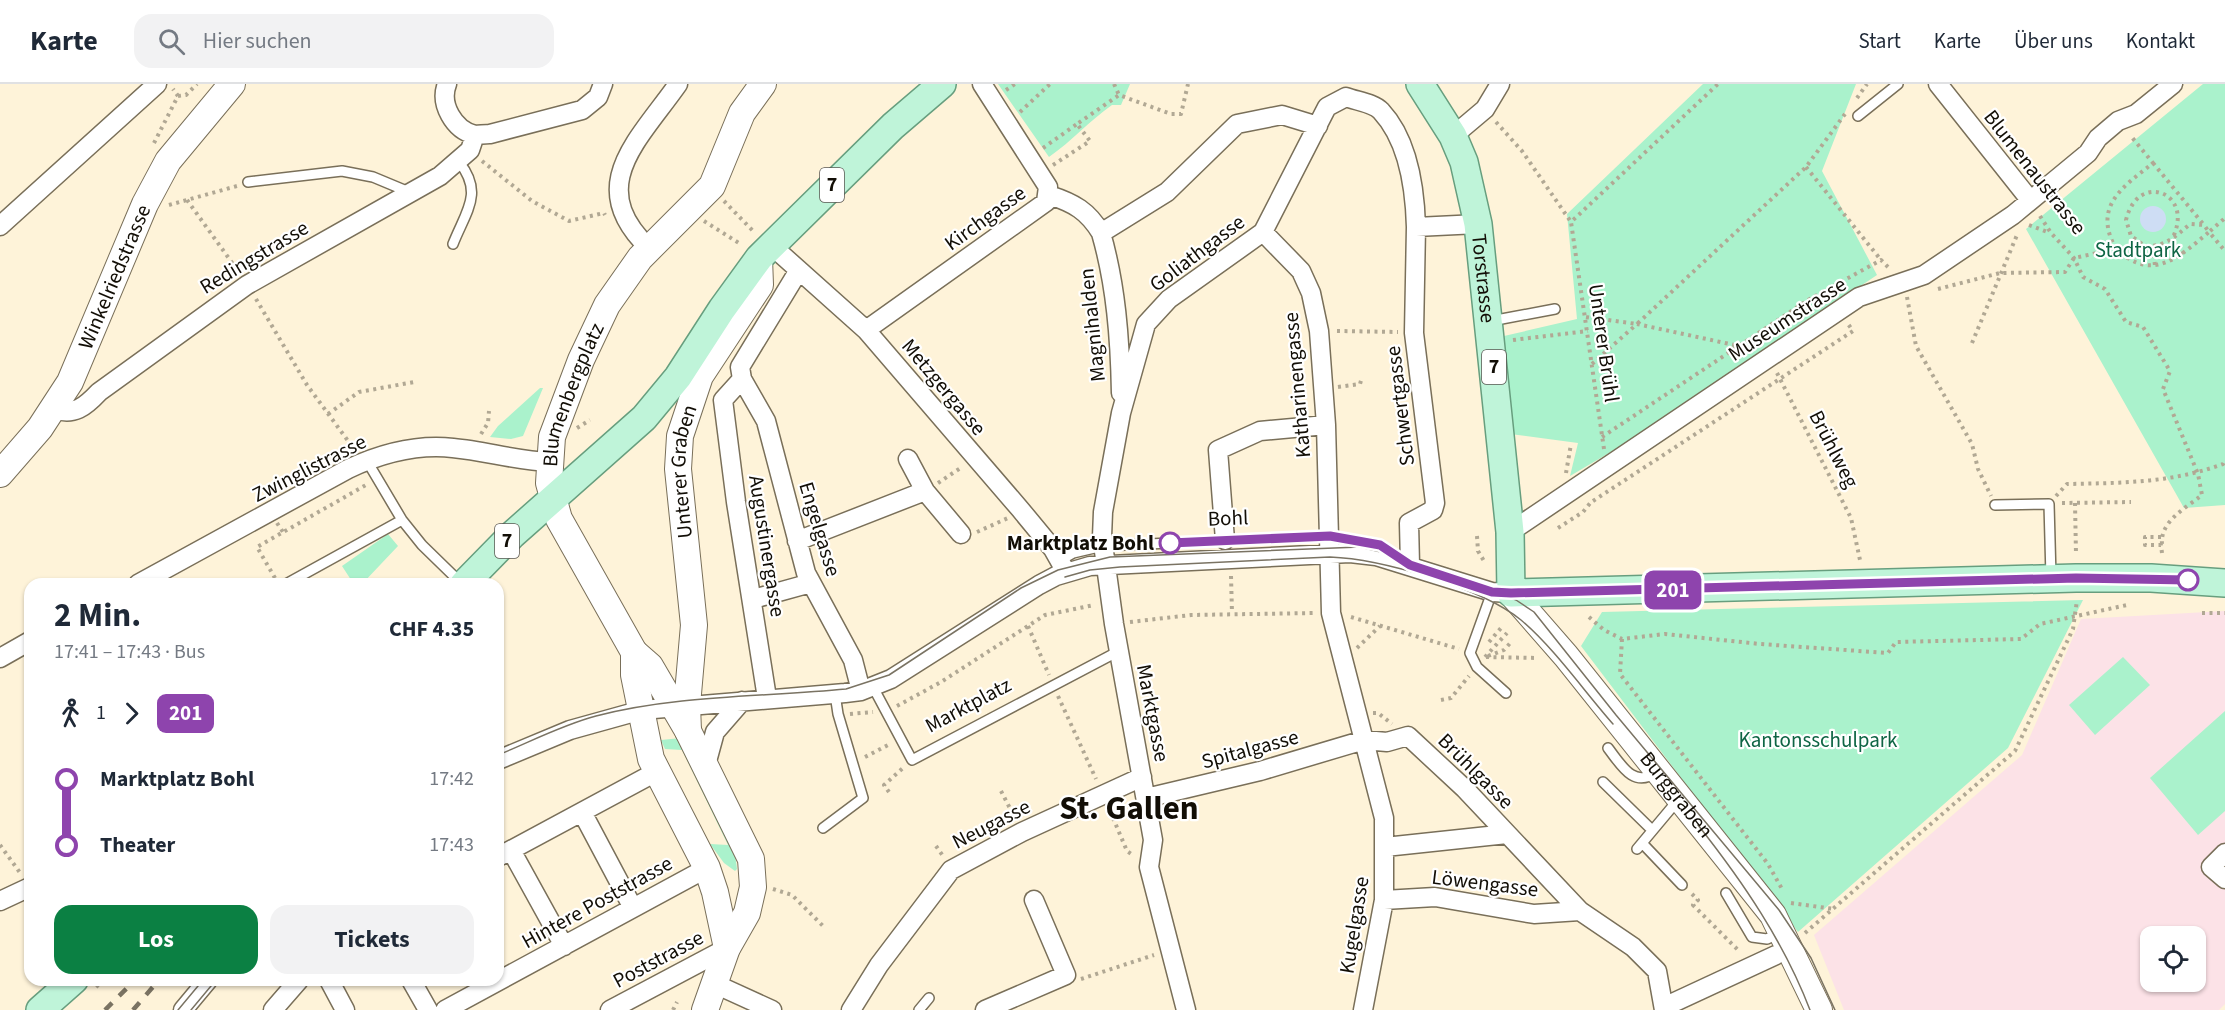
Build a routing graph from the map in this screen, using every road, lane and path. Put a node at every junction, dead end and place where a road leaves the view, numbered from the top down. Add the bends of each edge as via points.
1 (157, 84) edge
2 (197, 84) edge
3 (232, 84) edge
4 (447, 84) edge
5 (603, 84) edge
6 (678, 84) edge
7 (763, 84) edge
8 (942, 84) edge
9 (982, 84) edge
10 (1114, 84) edge
11 (1188, 84) edge
12 (1420, 84) edge
13 (1500, 84) edge
14 (1718, 84) edge
15 (1867, 84) edge
16 (1898, 84) edge
17 (1938, 84) edge
18 (2173, 84) edge
19 (1119, 95) junction
20 (178, 96) dead end
21 (1853, 103) dead end
22 (1485, 109) junction
23 (1847, 112) dead end
24 (1858, 116) dead end
25 (2118, 121) junction
26 (1077, 124) junction
27 (1318, 126) junction
28 (475, 135) junction
29 (1453, 135) junction
30 (1041, 150) dead end
31 (480, 160) dead end
32 (459, 162) junction
33 (2153, 163) junction
34 (1806, 167) junction
35 (1041, 175) junction
36 (248, 182) dead end
37 (712, 186) junction
38 (411, 192) junction
39 (1049, 195) junction
40 (187, 200) dead end
41 (2030, 200) junction
42 (2225, 218) edge
43 (701, 219) dead end
44 (609, 221) dead end
45 (1571, 222) junction
46 (1478, 224) junction
47 (2204, 225) junction
48 (0, 226) edge
49 (1416, 227) junction
50 (1263, 232) junction
51 (2209, 232) junction
52 (2018, 233) dead end
53 (1101, 234) junction
54 (2172, 239) junction
55 (453, 243) dead end
56 (2153, 247) junction
57 (649, 248) junction
58 (2116, 249) junction
59 (757, 250) junction
60 (2225, 251) edge
61 (2183, 254) junction
62 (2074, 258) junction
63 (1881, 260) junction
64 (2155, 266) junction
65 (799, 270) junction
66 (2000, 273) junction
67 (243, 279) dead end
68 (1909, 291) junction
69 (1927, 292) dead end
70 (253, 294) dead end
71 (1556, 309) dead end
72 (1586, 317) junction
73 (1489, 322) junction
74 (1637, 324) junction
75 (866, 330) junction
76 (1853, 331) dead end
77 (1319, 332) junction
78 (1588, 332) junction
79 (1414, 333) junction
80 (1513, 340) dead end
81 (1972, 343) dead end
82 (1739, 346) junction
83 (1766, 359) junction
84 (1592, 364) junction
85 (1362, 377) dead end
86 (1781, 377) junction
87 (741, 379) junction
88 (414, 382) dead end
89 (1323, 388) junction
90 (692, 393) junction
91 (723, 400) junction
92 (54, 409) junction
93 (489, 411) dead end
94 (1121, 413) junction
95 (328, 414) junction
96 (591, 420) dead end
97 (1326, 425) junction
98 (573, 429) dead end
99 (1602, 437) junction
100 (477, 440) dead end
101 (1571, 444) dead end
102 (362, 456) junction
103 (908, 459) dead end
104 (550, 462) junction
105 (2224, 462) edge
106 (964, 466) dead end
107 (1606, 467) junction
108 (0, 474) edge
109 (2198, 474) junction
110 (377, 478) junction
111 (1563, 484) dead end
112 (927, 490) junction
113 (553, 501) junction
114 (1593, 501) junction
115 (2131, 502) dead end
116 (2075, 503) junction
117 (2049, 504) junction
118 (1995, 505) joint
119 (1580, 508) dead end
120 (1020, 509) junction
121 (402, 520) junction
122 (277, 523) dead end
123 (1558, 528) dead end
124 (1510, 532) junction
125 (961, 534) joint
126 (285, 535) dead end
127 (1477, 536) dead end
128 (2161, 537) junction
129 (1225, 540) junction
130 (797, 541) junction
131 (1330, 544) junction
132 (2162, 544) dead end
133 (2162, 553) dead end
134 (2076, 554) dead end
135 (1103, 555) junction
136 (1860, 560) dead end
137 (1484, 561) dead end
138 (1410, 565) junction
139 (1061, 569) junction
140 (1231, 572) dead end
141 (148, 578) edge
142 (275, 578) edge
143 (297, 578) edge
144 (457, 578) edge
145 (469, 578) edge
146 (2051, 579) junction
147 (2225, 582) edge
148 (811, 583) junction
149 (1502, 593) junction
150 (753, 599) junction
151 (1110, 601) junction
152 (2127, 605) dead end
153 (1277, 612) junction
154 (1232, 613) junction
155 (2202, 613) dead end
156 (2225, 613) edge
157 (1331, 614) junction
158 (2077, 616) junction
159 (1589, 617) dead end
160 (1278, 618) dead end
161 (1114, 624) junction
162 (1028, 626) junction
163 (1380, 626) junction
164 (1501, 628) dead end
165 (1507, 633) dead end
166 (1622, 639) junction
167 (1512, 641) dead end
168 (1489, 642) dead end
169 (24, 644) edge
170 (1119, 651) junction
171 (634, 652) junction
172 (1470, 653) junction
173 (1485, 657) junction
174 (0, 658) edge
175 (1343, 661) junction
176 (1546, 663) dead end
177 (1477, 667) junction
178 (1054, 685) junction
179 (867, 689) junction
180 (1506, 693) dead end
181 (835, 694) junction
182 (767, 698) junction
183 (1441, 700) dead end
184 (742, 701) junction
185 (680, 706) junction
186 (642, 711) junction
187 (886, 711) junction
188 (840, 715) junction
189 (1364, 740) junction
190 (884, 747) dead end
191 (1608, 748) dead end
192 (504, 758) edge
193 (912, 760) junction
194 (854, 763) junction
195 (706, 765) junction
196 (1657, 771) junction
197 (656, 772) junction
198 (1142, 777) junction
199 (1603, 782) dead end
200 (1002, 791) dead end
201 (889, 792) dead end
202 (1103, 795) junction
203 (1146, 798) junction
204 (1680, 798) junction
205 (582, 812) junction
206 (823, 828) dead end
207 (1652, 830) junction
208 (1022, 832) junction
209 (1508, 834) junction
210 (0, 845) edge
211 (936, 846) dead end
212 (1385, 847) junction
213 (941, 852) dead end
214 (505, 853) edge
215 (2225, 853) edge
216 (1149, 867) junction
217 (709, 874) junction
218 (24, 879) edge
219 (762, 879) junction
220 (2225, 879) edge
221 (24, 885) edge
222 (1682, 885) joint
223 (1726, 893) dead end
224 (1784, 893) dead end
225 (1034, 900) dead end
226 (1384, 900) junction
227 (0, 901) edge
228 (1790, 902) dead end
229 (633, 908) junction
230 (1834, 909) junction
231 (1580, 911) junction
232 (824, 927) dead end
233 (1728, 940) dead end
234 (1788, 940) junction
235 (564, 946) junction
236 (727, 948) junction
237 (1172, 951) junction
238 (1066, 975) junction
239 (504, 976) edge
240 (715, 984) junction
241 (67, 986) edge
242 (203, 986) edge
243 (294, 986) edge
244 (331, 986) edge
245 (414, 986) edge
246 (486, 986) edge
247 (929, 998) dead end
248 (677, 1002) dead end
249 (1664, 1008) edge
250 (39, 1010) edge
251 (183, 1010) edge
252 (273, 1010) edge
253 (345, 1010) edge
254 (428, 1010) edge
255 (445, 1010) edge
256 (610, 1010) edge
257 (673, 1010) edge
258 (705, 1010) edge
259 (772, 1010) edge
260 (851, 1010) edge
261 (919, 1010) edge
262 (985, 1010) edge
263 (1186, 1010) edge
264 (1363, 1010) edge
265 (1819, 1010) edge

1 - 48 street
2 - 20 path
3 - 92 main road, Winkelriedstrasse via 168,161 145,204 70,382
4 - 28 street via 445,103 449,116
5 - 28 street via 598,97 582,110
6 - 57 street via 625,160 619,177 619,207 624,220
7 - 37 main road via 742,113
8 - 59 main road, Unterer Graben / 7
9 - 35 street, Kirchgasse
10 - 19 path
11 - 19 path via 1180,114
12 - 29 main road, Torstrasse / 7
13 - 22 street
14 - 45 path
15 - 21 path
16 - 24 lane
17 - 41 street, Blumenaustrasse
18 - 25 street, Museumstrasse via 2136,114
19 - 26 path
22 - 29 street
22 - 45 path, Unterer Brühl via 1522,151
23 - 34 path
25 - 33 path
25 - 41 street, Museumstrasse via 2088,153
26 - 30 path
26 - 35 path via 1090,141
27 - 49 street, Schwertgasse via 1327,107 1346,97 1380,109 1408,165
27 - 50 street, Goliathgasse
27 - 53 street via 1282,115 1237,124 1167,192
28 - 32 street, Redingstrasse via 470,150
29 - 46 main road, Torstrasse / 7 via 1464,162
31 - 44 path via 532,201 569,221 604,213
32 - 38 street, Redingstrasse
32 - 55 lane via 470,176 473,192
33 - 47 path
33 - 58 path via 2123,188 2110,208 2107,227
34 - 63 path
34 - 74 path
35 - 39 street, Kirchgasse
36 - 38 lane via 342,171 373,177
37 - 57 main road, Blumenbergplatz
37 - 59 path via 746,227
38 - 92 street, Redingstrasse via 222,301 85,407 68,412
39 - 53 street, Magnihalden via 1080,207
39 - 75 street, Kirchgasse via 1022,221
40 - 67 path
41 - 62 path, Blumenaustrasse via 2050,234
41 - 68 street, Museumstrasse via 1924,275
42 - 51 path
43 - 59 path
45 - 72 path, Unterer Brühl
46 - 49 street
46 - 73 main road, Torstrasse / 7
47 - 51 path
47 - 54 path via 2190,224
49 - 79 street, Schwertgasse
50 - 77 street, Katharinengasse via 1301,271 1311,293
50 - 94 street, Goliathgasse via 1169,299 1146,324
51 - 60 path
51 - 61 path
52 - 66 path
53 - 94 street, Magnihalden via 1111,273 1120,344
54 - 56 path
54 - 56 path via 2179,226 2178,207 2170,197 2151,191 2140,195 2126,220 2131,236
54 - 61 path
56 - 64 path
57 - 104 main road, Blumenbergplatz via 622,280 593,332 556,427
58 - 62 path
58 - 64 path via 2134,261
59 - 65 street, Metzgergasse
59 - 90 main road, Unterer Graben via 760,285
59 - 113 main road, Unterer Graben / 7 via 660,400
61 - 64 path
62 - 66 path via 2065,272
62 - 109 path, Blumenaustrasse via 2083,277 2105,289 2126,322 2143,327 2170,371 2163,389
63 - 68 path
63 - 82 path via 1825,289
65 - 75 street, Metzgergasse
65 - 87 street via 740,367
66 - 69 path
66 - 81 path
68 - 83 street, Museumstrasse via 1859,297
68 - 118 path via 1916,346 1972,444 1978,469
70 - 95 path
71 - 73 lane
72 - 74 path
72 - 78 path, Unterer Brühl
73 - 124 main road, Torstrasse / 7
74 - 82 path
74 - 84 path
75 - 120 street, Metzgergasse
76 - 86 path
77 - 79 path
77 - 89 street, Katharinengasse
78 - 80 path
78 - 84 path, Unterer Brühl
79 - 138 street, Schwertgasse via 1435,503 1433,510 1409,523
82 - 83 path
82 - 99 path
83 - 86 path, Brühlweg
83 - 107 street, Museumstrasse
84 - 99 path, Unterer Brühl
85 - 89 path via 1360,384
86 - 114 path
86 - 136 path, Brühlweg via 1851,518
87 - 91 street
87 - 130 street, Engelgasse via 766,421
88 - 95 path via 359,393
89 - 97 street, Katharinengasse
90 - 91 street
90 - 185 main road, Unterer Graben via 680,436 678,469 694,625
91 - 150 street, Augustinergasse
92 - 108 main road, Winkelriedstrasse
93 - 100 path via 488,423
94 - 135 street, Goliathgasse via 1103,512
95 - 102 path
96 - 98 path
97 - 129 street via 1260,431 1218,450
97 - 131 street, Katharinengasse
99 - 107 path, Unterer Brühl
101 - 111 path
102 - 104 street, Zwinglistrasse via 449,447 519,461
102 - 110 lane
102 - 141 street, Zwinglistrasse
103 - 112 street
104 - 113 main road, Blumenbergplatz
105 - 109 path
106 - 112 path
107 - 124 street, Museumstrasse
109 - 117 path via 2148,482 2067,484
109 - 128 path, Blumenaustrasse via 2202,495 2170,519
110 - 121 lane
110 - 142 path via 257,547
112 - 125 street
112 - 130 street
113 - 145 main road, 7
113 - 171 main road, Blumenbergplatz via 565,532
114 - 119 path
114 - 123 path
115 - 116 path
116 - 117 path
116 - 134 path
117 - 118 lane
117 - 146 lane
120 - 125 path via 981,532
120 - 139 street, Metzgergasse
121 - 143 lane
121 - 144 lane
122 - 126 path, bridge
124 - 149 main road, Torstrasse / 7
127 - 137 path via 1478,551
128 - 132 path
128 - 133 path via 2145,537 2145,545 2161,545
129 - 131 lane, Bohl
129 - 135 lane, Bohl
130 - 148 street, Engelgasse
131 - 135 street, Bohl
131 - 138 street, Bohl
131 - 157 street
135 - 139 street
135 - 151 street, Marktgasse
138 - 149 street, Bohl
139 - 179 street via 891,679
140 - 154 path
146 - 147 main road
146 - 149 main road
148 - 150 street
148 - 179 street, Engelgasse
149 - 172 lane
149 - 196 main road, Burggraben via 1559,647
150 - 182 street, Augustinergasse
151 - 161 street, Marktgasse
151 - 162 path via 1046,615
152 - 158 path
153 - 154 path
153 - 157 path
153 - 160 path
154 - 161 path
155 - 156 path
157 - 163 path
157 - 175 street
158 - 166 path via 2040,624 2021,639 1896,642 1888,653 1665,634
158 - 230 path via 2015,752
159 - 166 path
161 - 170 street, Marktgasse
162 - 178 path
162 - 187 path
163 - 172 path
163 - 175 path
164 - 168 path
165 - 173 path
166 - 224 path via 1620,675 1768,864
167 - 173 path via 1504,650
169 - 174 street
170 - 178 lane, Marktplatz
170 - 198 street, Marktgasse
171 - 185 main road via 650,666
171 - 186 main road, Blumenbergplatz via 634,675
172 - 177 lane
173 - 176 path via 1538,658
173 - 177 path
175 - 189 street
177 - 180 lane
177 - 183 path via 1451,698
178 - 193 lane, Marktplatz
178 - 202 path
179 - 181 street
179 - 187 lane, Marktplatz
181 - 182 street
181 - 188 lane
182 - 184 street
184 - 185 street
184 - 195 street via 715,732
185 - 186 street
185 - 195 main road, Unterer Graben
186 - 192 street via 578,727
186 - 197 main road, Blumenbergplatz via 647,747
187 - 188 path
187 - 193 lane, Marktplatz
188 - 194 lane
189 - 203 street, Spitalgasse via 1260,771
189 - 209 street, Brühlgasse via 1387,742 1408,736
189 - 212 street, Kugelgasse via 1384,818
190 - 194 path
191 - 196 lane via 1635,777 1649,778
193 - 201 path via 884,785
194 - 206 lane via 862,798
195 - 219 main road
196 - 204 main road, Burggraben
197 - 205 street
197 - 217 main road, Blumenbergplatz
198 - 202 street, Neugasse
198 - 203 street, Marktgasse
199 - 207 lane
200 - 208 path
202 - 208 street, Neugasse
202 - 216 path via 1127,851
203 - 216 street, Marktgasse via 1153,840
204 - 207 lane
204 - 234 main road, Burggraben via 1763,901
205 - 214 street
205 - 229 street
207 - 222 lane via 1640,846
208 - 260 street, Neugasse via 951,870 879,965
209 - 212 street
209 - 231 street, Brühlgasse
210 - 218 path
211 - 213 path
212 - 226 street, Kugelgasse
214 - 235 street
215 - 220 street via 2211,867
216 - 237 street, Marktgasse
217 - 219 main road
217 - 229 street, Hintere Poststrasse
217 - 236 main road, Blumenbergplatz
219 - 232 path via 792,895
219 - 236 main road
221 - 227 street
222 - 233 path via 1698,900 1693,904
223 - 234 lane via 1752,937
225 - 238 street
226 - 231 street, Löwengasse via 1435,897 1534,914
226 - 264 street, Kugelgasse
228 - 230 path
229 - 235 street, Hintere Poststrasse
230 - 234 path
231 - 249 street, Brühlgasse via 1633,947 1657,971
234 - 249 street
234 - 265 main road, Burggraben
235 - 239 street, Hintere Poststrasse
236 - 240 main road
236 - 256 street, Poststrasse
237 - 238 path via 1077,980
237 - 263 street, Marktgasse
238 - 262 street
240 - 258 main road
240 - 259 street
241 - 250 main road
242 - 251 street
243 - 252 street
244 - 253 street
245 - 254 street
246 - 255 street, Hintere Poststrasse
247 - 261 lane
248 - 257 path

